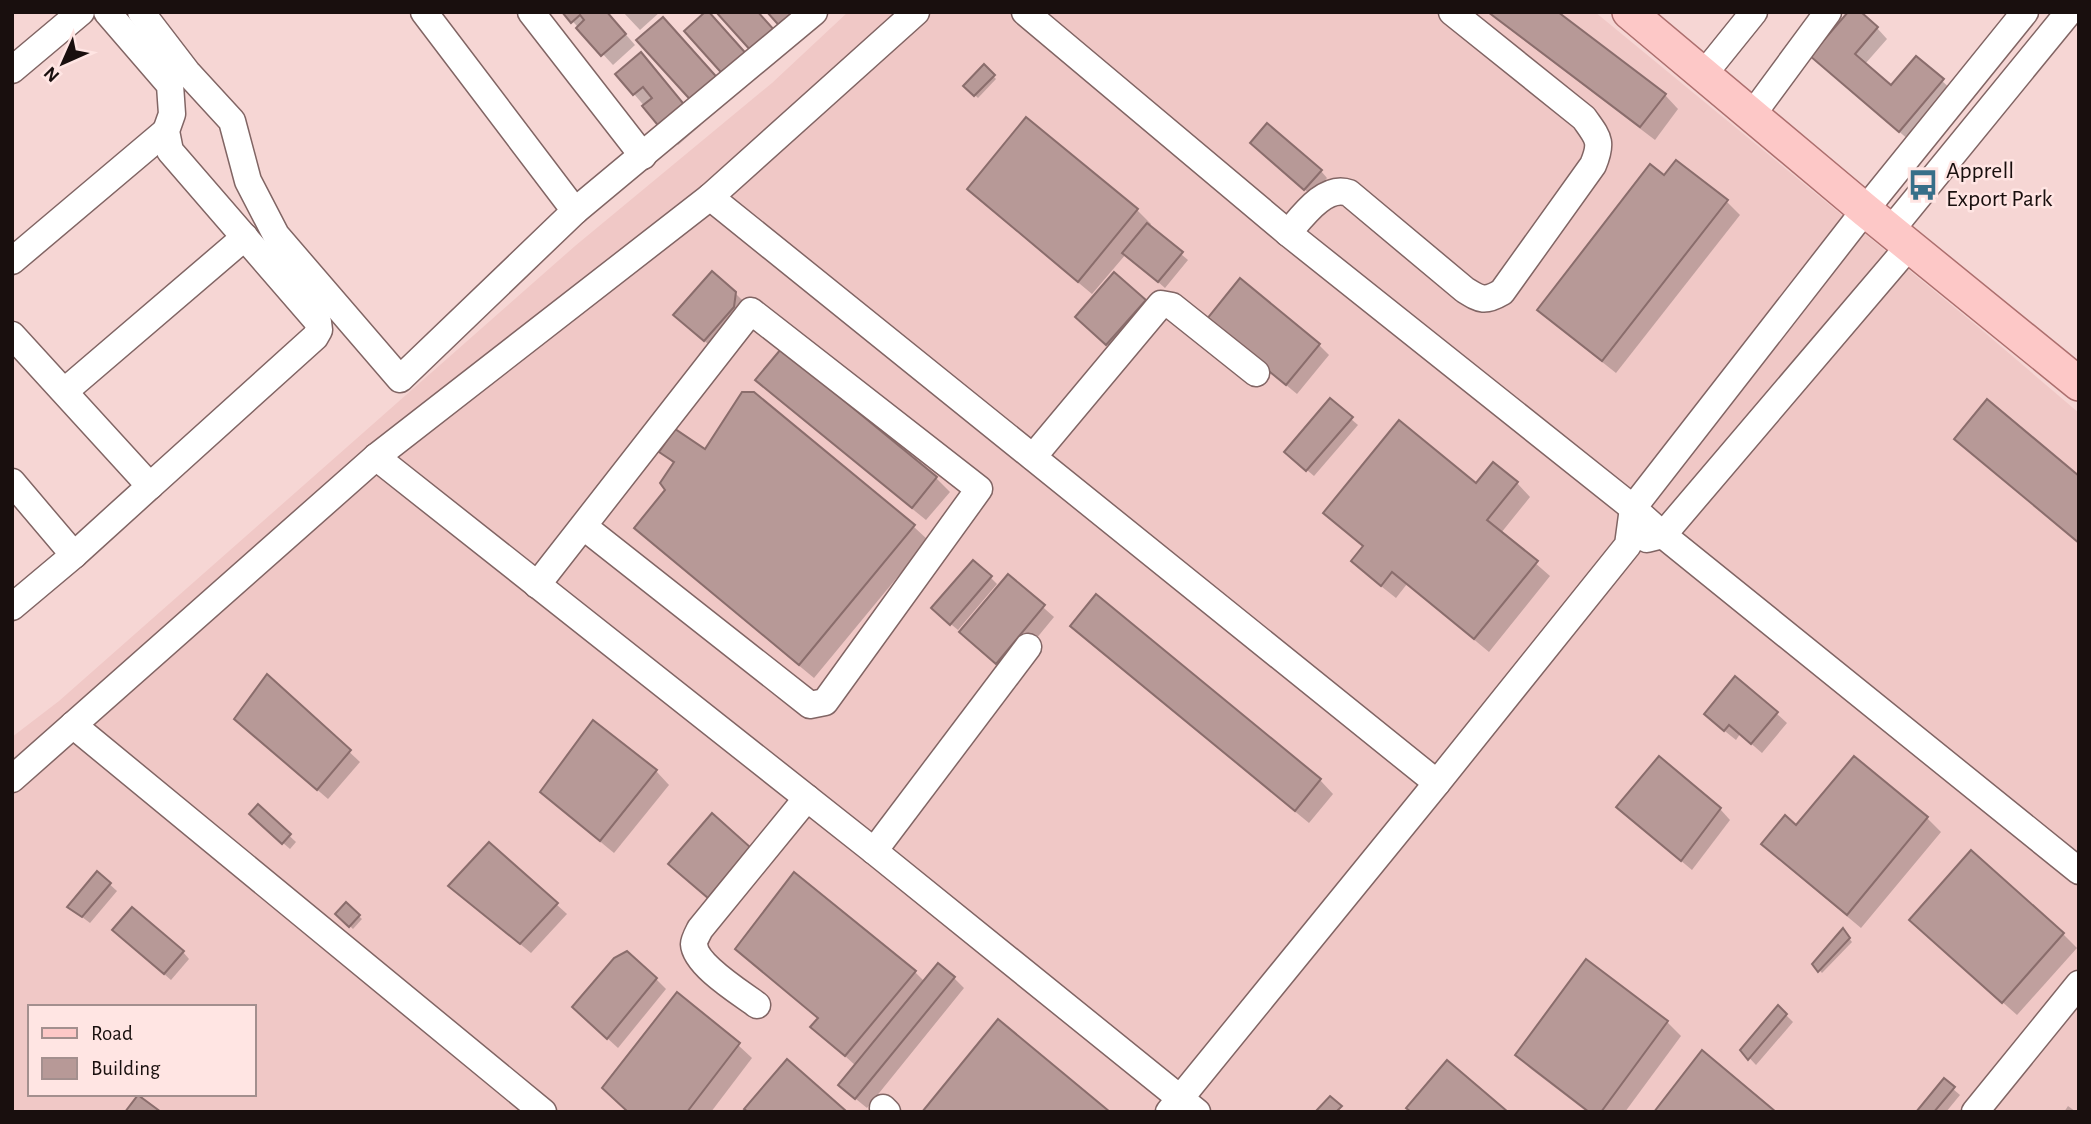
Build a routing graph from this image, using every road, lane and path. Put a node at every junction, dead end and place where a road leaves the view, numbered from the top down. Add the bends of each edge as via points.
1 (81, 12) edge
2 (107, 12) edge
3 (141, 12) edge
4 (424, 12) edge
5 (531, 12) edge
6 (814, 12) edge
7 (916, 12) edge
8 (1025, 12) edge
9 (1452, 12) edge
10 (1629, 12) edge
11 (1754, 12) edge
12 (1828, 12) edge
13 (2025, 12) edge
14 (2069, 12) edge
15 (12, 70) edge
16 (1704, 74) junction
17 (1752, 115) junction
18 (166, 131) junction
19 (643, 156) junction
20 (710, 197) junction
21 (1865, 210) junction
22 (575, 211) junction
23 (1288, 233) junction
24 (244, 237) junction
25 (1900, 237) junction
26 (12, 261) edge
27 (12, 335) edge
28 (1256, 373) dead end
29 (2077, 378) edge
30 (65, 391) junction
31 (376, 457) junction
32 (1034, 457) junction
33 (12, 482) edge
34 (150, 486) junction
35 (1633, 508) junction
36 (583, 526) junction
37 (1663, 535) junction
38 (1628, 545) junction
39 (74, 555) junction
40 (537, 585) junction
41 (12, 607) edge
42 (1028, 647) dead end
43 (73, 725) junction
44 (12, 779) edge
45 (1437, 783) junction
46 (807, 798) junction
47 (874, 851) junction
48 (2079, 871) edge
49 (2079, 984) edge
50 (757, 1005) dead end
51 (1182, 1107) edge
52 (543, 1112) edge
53 (1975, 1112) edge

1 - 15 street
2 - 18 street via 170,85 172,114
3 - 22 street via 232,121 248,181 276,235 400,379
4 - 22 street
5 - 19 street
6 - 19 street
7 - 20 street
8 - 23 street
9 - 23 street via 1584,118 1597,136 1600,150 1502,292 1480,299 1465,290 1342,190 1319,202
10 - 16 main road
11 - 16 street
12 - 17 street
13 - 21 street
14 - 25 street
16 - 17 main road
17 - 21 main road
18 - 24 street via 170,151
18 - 26 street
19 - 22 street
20 - 31 street
20 - 32 street
21 - 25 main road
21 - 35 street
23 - 35 street
24 - 30 street
24 - 34 street via 318,322 319,330
25 - 29 main road
25 - 37 street
27 - 30 street
28 - 32 street via 1172,306 1161,303
30 - 34 street
31 - 40 street
31 - 43 street
32 - 45 street
33 - 39 street
34 - 39 street
35 - 37 street
35 - 38 street
36 - 36 street via 751,311 979,489 825,702 810,705
36 - 40 street
37 - 38 street
37 - 48 street
38 - 45 street
39 - 41 street
40 - 46 street
42 - 47 street
43 - 44 street
43 - 52 street
45 - 51 street
46 - 47 street
46 - 50 street via 699,929 694,944 698,958 708,968
47 - 51 street
49 - 53 street

